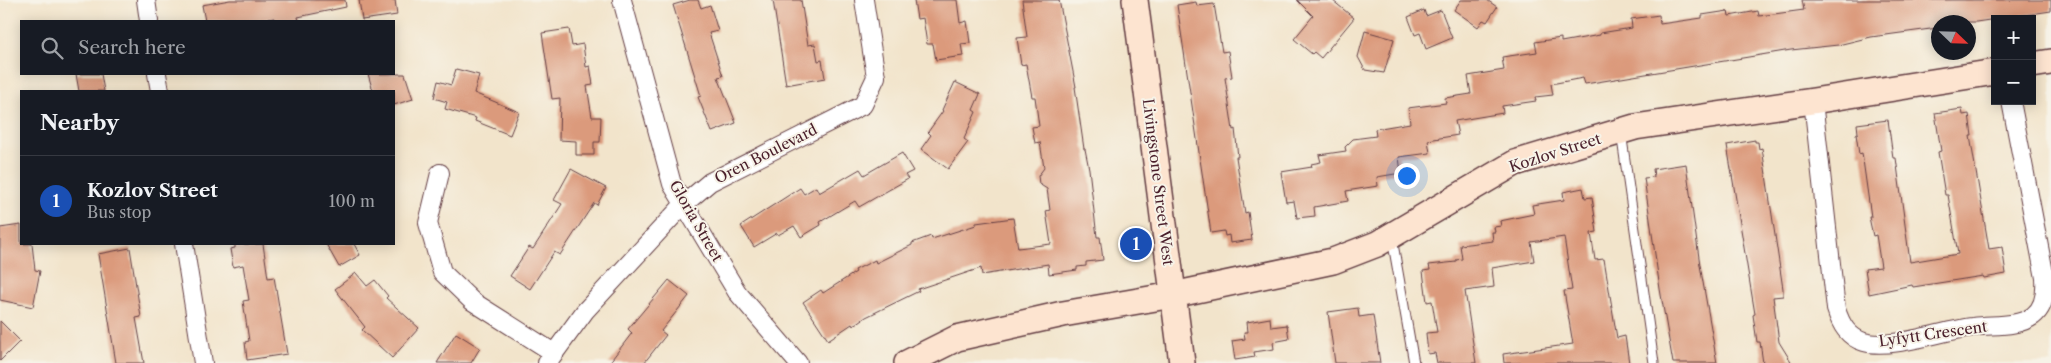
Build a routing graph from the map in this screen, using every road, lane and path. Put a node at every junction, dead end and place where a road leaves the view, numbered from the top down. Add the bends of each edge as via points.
1 (146, 0) edge
2 (622, 0) edge
3 (864, 0) edge
4 (1135, 0) edge
5 (149, 20) edge
6 (2051, 62) edge
7 (2036, 64) edge
8 (1991, 73) edge
9 (157, 75) edge
10 (160, 90) edge
11 (1813, 101) junction
12 (2012, 105) edge
13 (1621, 132) junction
14 (440, 174) dead end
15 (684, 204) junction
16 (1392, 235) junction
17 (184, 245) edge
18 (1173, 295) junction
19 (550, 358) edge
20 (203, 363) edge
21 (798, 363) edge
22 (907, 363) edge
23 (1182, 363) edge
24 (1414, 363) edge
25 (1654, 363) edge

1 - 5 street
2 - 15 street, Gloria Street via 672,184
3 - 15 street, Oren Boulevard via 876,77 863,105 710,182
4 - 18 street, Livingstone Street West
6 - 7 street
8 - 11 street, Kozlov Street
9 - 10 street
11 - 12 street, Lyfytt Crescent via 1836,309 1846,332 1873,344 1973,327 2008,325 2033,316 2042,306 2045,278
11 - 13 street, Kozlov Street via 1635,127
13 - 16 street, Kozlov Street via 1514,163
13 - 25 lane
14 - 19 street via 428,224 442,272 472,301
15 - 19 street, Oren Boulevard via 585,311
15 - 21 street, Gloria Street via 737,292
16 - 18 street, Kozlov Street via 1333,261
16 - 24 lane
17 - 20 street
18 - 22 street, Kozlov Street via 1063,314 958,338
18 - 23 street, Livingstone Street West

